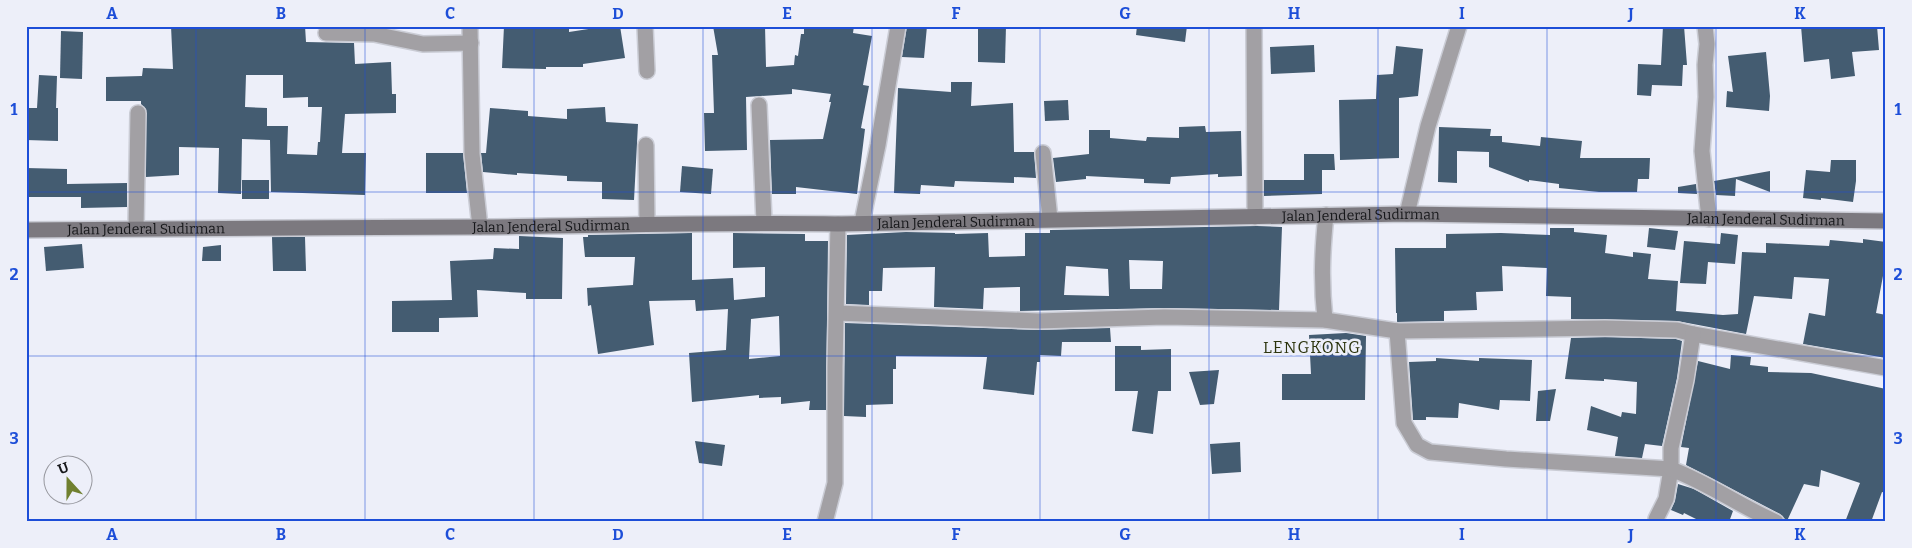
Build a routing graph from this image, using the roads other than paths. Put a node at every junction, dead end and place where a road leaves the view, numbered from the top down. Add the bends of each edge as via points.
1 (470, 26) edge
2 (645, 26) edge
3 (898, 26) edge
4 (1254, 26) edge
5 (1459, 26) edge
6 (1705, 30) edge
7 (326, 33) dead end
8 (471, 44) junction
9 (648, 71) dead end
10 (759, 105) dead end
11 (138, 113) dead end
12 (646, 145) dead end
13 (1043, 153) dead end
14 (1407, 214) junction
15 (1326, 215) junction
16 (1255, 217) junction
17 (1050, 219) junction
18 (1708, 219) junction
19 (1886, 221) edge
20 (764, 222) junction
21 (862, 222) junction
22 (648, 224) junction
23 (838, 224) junction
24 (480, 227) junction
25 (136, 228) junction
26 (26, 230) edge
27 (837, 313) junction
28 (1325, 320) junction
29 (1397, 331) junction
30 (1693, 334) junction
31 (1886, 368) edge
32 (1671, 469) junction
33 (825, 522) edge
34 (1657, 522) edge
35 (1776, 522) edge

1 - 8 street
2 - 9 street
3 - 21 street
4 - 16 street
5 - 14 street via 1428,126
6 - 18 street via 1706,96 1702,151
7 - 8 street via 374,34 423,44
8 - 24 street via 472,154
10 - 20 street
11 - 25 street
12 - 22 street
13 - 17 street
14 - 15 main road, Jalan Jenderal Sudirman
14 - 18 main road, Jalan Jenderal Sudirman
15 - 16 main road, Jalan Jenderal Sudirman
15 - 28 street via 1321,282
16 - 17 main road, Jalan Jenderal Sudirman
17 - 21 main road, Jalan Jenderal Sudirman
18 - 19 main road, Jalan Jenderal Sudirman
20 - 22 main road, Jalan Jenderal Sudirman
20 - 23 main road, Jalan Jenderal Sudirman
21 - 23 main road, Jalan Jenderal Sudirman
22 - 24 main road, Jalan Jenderal Sudirman
23 - 27 street
24 - 25 main road, Jalan Jenderal Sudirman
25 - 26 main road, Jalan Jenderal Sudirman
27 - 28 street via 1038,321 1164,316
27 - 33 street via 835,483
28 - 29 street
29 - 30 street via 1605,328 1677,330
29 - 32 street via 1404,423 1417,445 1430,452
30 - 31 street
30 - 32 street via 1671,448
32 - 34 street via 1666,499
32 - 35 street via 1696,478

